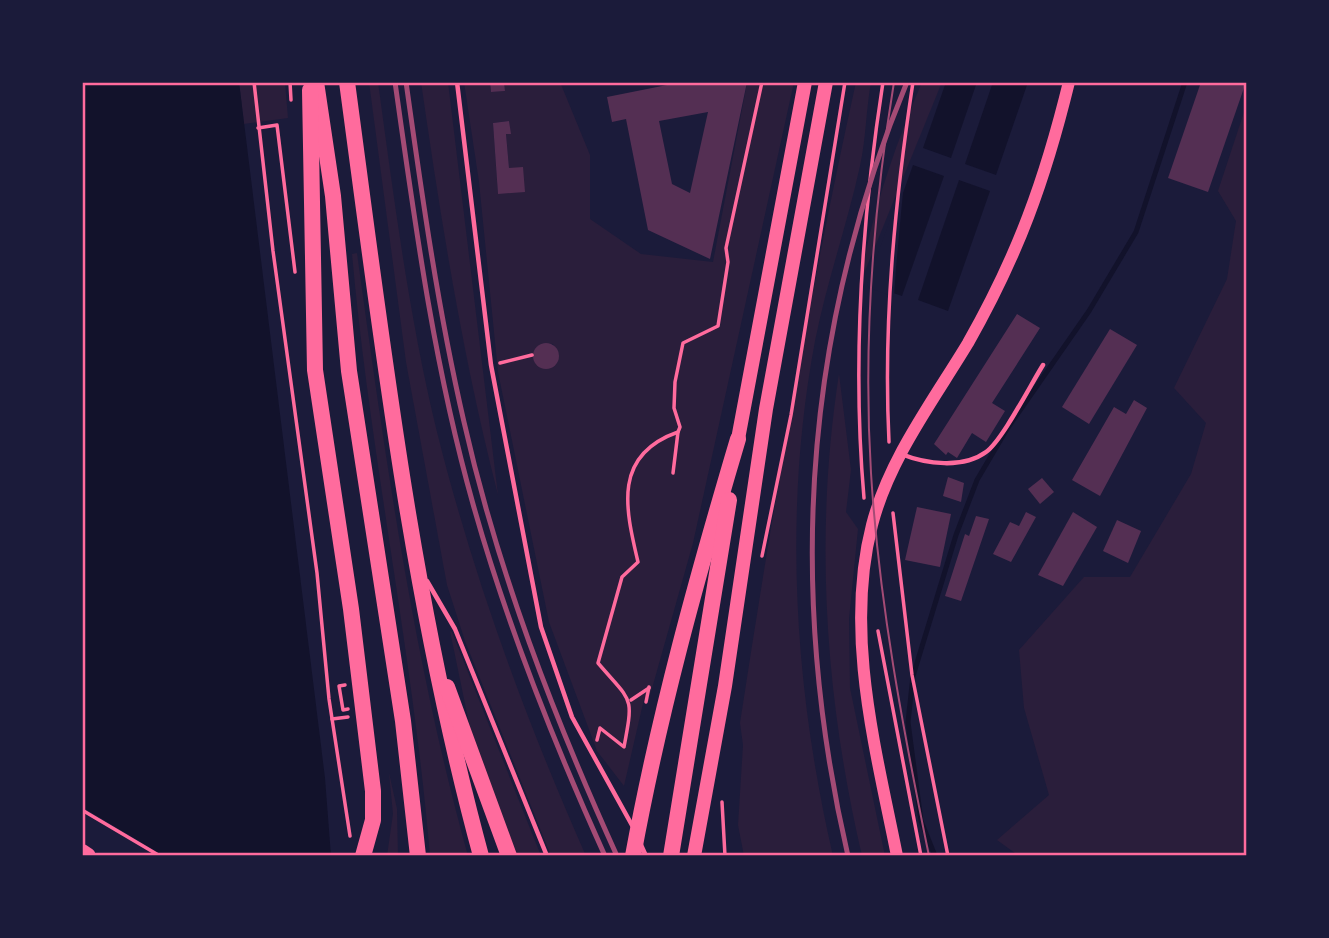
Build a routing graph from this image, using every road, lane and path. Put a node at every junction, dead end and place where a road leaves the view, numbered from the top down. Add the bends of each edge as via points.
1 (254, 82) edge
2 (310, 82) edge
3 (317, 82) edge
4 (347, 82) edge
5 (457, 82) edge
6 (762, 82) edge
7 (805, 82) edge
8 (826, 82) edge
9 (845, 82) edge
10 (1069, 82) edge
11 (532, 355) dead end
12 (491, 365) junction
13 (1043, 365) dead end
14 (678, 432) junction
15 (738, 439) junction
16 (900, 454) junction
17 (673, 473) dead end
18 (414, 560) junction
19 (761, 564) dead end
20 (427, 632) junction
21 (347, 685) dead end
22 (649, 687) dead end
23 (631, 700) junction
24 (332, 719) junction
25 (596, 762) junction
26 (724, 793) dead end
27 (82, 810) edge
28 (357, 851) edge
29 (82, 852) edge
30 (694, 855) edge
31 (88, 856) edge
32 (160, 856) edge
33 (418, 856) edge
34 (481, 856) edge
35 (509, 856) edge
36 (547, 856) edge
37 (633, 856) edge
38 (646, 856) edge
39 (671, 856) edge
40 (725, 856) edge
41 (897, 856) edge

1 - 24 path
2 - 28 main road via 315,370 372,775 373,820
3 - 33 main road via 349,372 403,721
4 - 18 main road
5 - 12 lane
6 - 14 path via 726,248 729,262 718,326 683,343 675,382
7 - 15 main road
8 - 30 main road via 765,409
9 - 19 path via 793,401
10 - 16 street via 1048,168 1015,255
11 - 12 path
12 - 25 lane via 541,627 572,717
13 - 16 lane via 989,451 971,461 938,463
14 - 17 path
14 - 23 path via 645,448 632,473 628,522 638,562 622,577 598,663
15 - 37 main road via 690,599 652,750
15 - 39 main road
16 - 41 street via 872,524 862,580 862,638
18 - 20 main road
18 - 36 lane via 455,629
20 - 34 main road
20 - 35 main road
21 - 24 path via 339,686 343,710 349,709 350,717
22 - 23 path
23 - 25 path via 624,747 600,728 596,743 601,755
24 - 28 path
25 - 38 lane
26 - 40 path
27 - 32 path
29 - 31 main road

